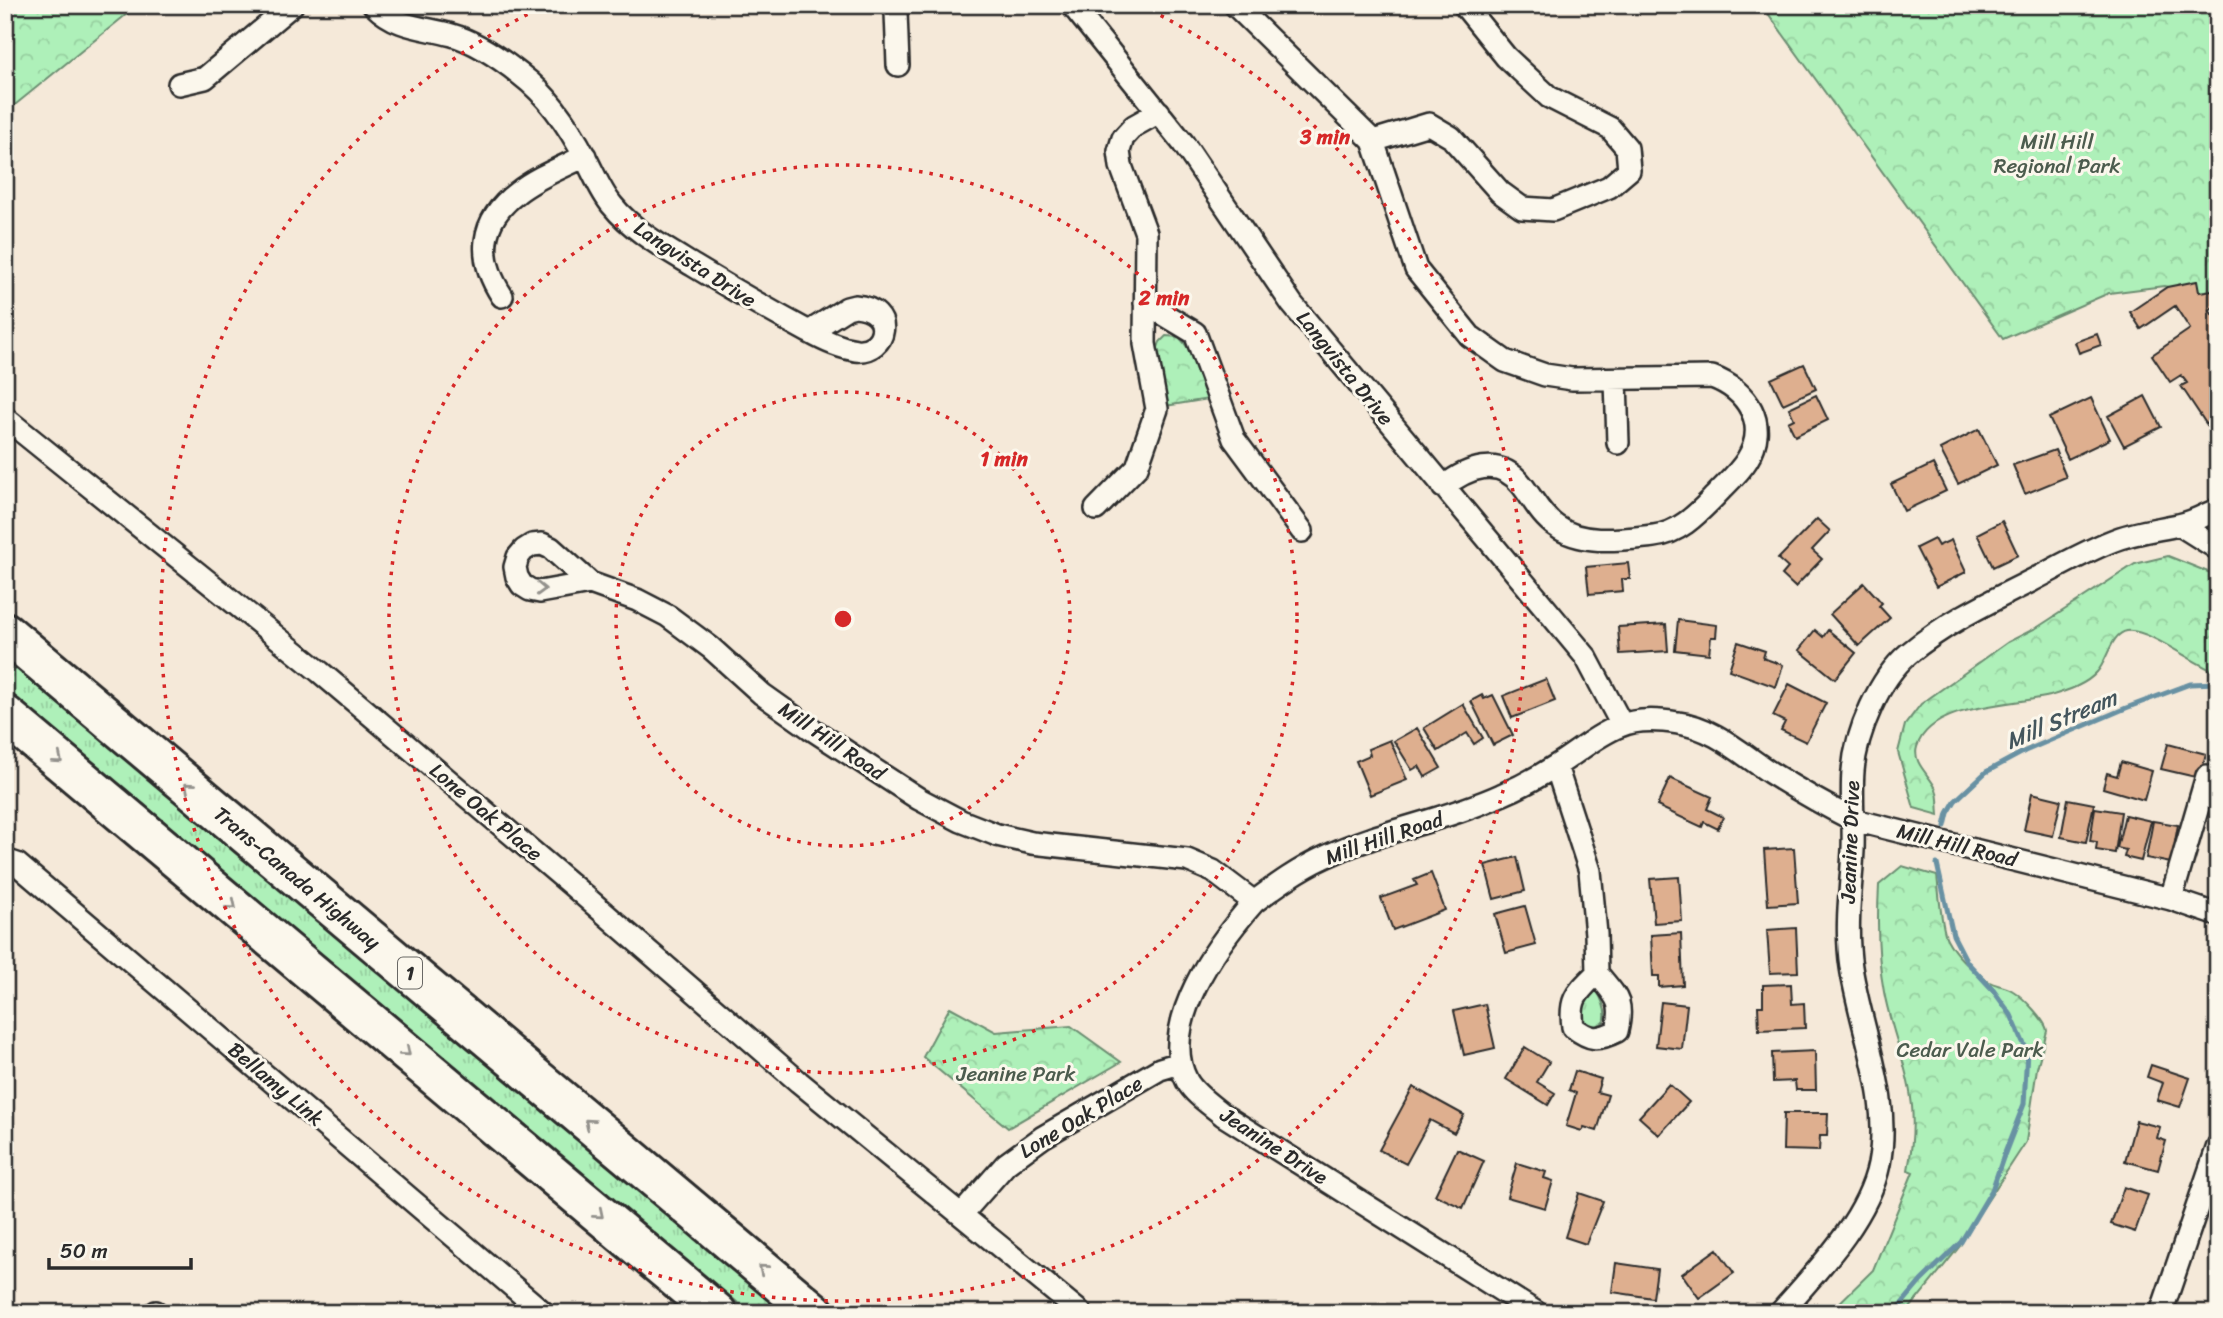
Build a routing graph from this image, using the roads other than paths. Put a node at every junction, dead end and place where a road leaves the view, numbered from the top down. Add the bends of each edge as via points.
1 (292, 5) edge
2 (374, 5) edge
3 (892, 5) edge
4 (1072, 5) edge
5 (1235, 5) edge
6 (1464, 5) edge
7 (898, 65) dead end
8 (179, 85) dead end
9 (1159, 112) junction
10 (1373, 141) junction
11 (585, 156) junction
12 (502, 296) dead end
13 (1145, 303) junction
14 (809, 332) dead end
15 (1616, 380) junction
16 (5, 418) edge
17 (1618, 443) dead end
18 (1443, 487) junction
19 (1096, 509) dead end
20 (2218, 509) edge
21 (2180, 525) junction
22 (1302, 531) dead end
23 (2218, 549) edge
24 (590, 583) dead end
25 (5, 632) edge
26 (5, 715) edge
27 (1622, 725) junction
28 (1556, 766) junction
29 (2207, 776) dead end
30 (1854, 820) junction
31 (5, 860) edge
32 (2171, 900) junction
33 (1254, 902) junction
34 (2218, 915) edge
35 (1597, 973) dead end
36 (1180, 1063) junction
37 (2218, 1146) edge
38 (962, 1214) junction
39 (544, 1313) edge
40 (717, 1313) edge
41 (815, 1313) edge
42 (1081, 1313) edge
43 (1537, 1313) edge
44 (1780, 1313) edge
45 (2161, 1313) edge

1 - 8 street via 205,78
2 - 11 street, Langvista Drive via 389,19 454,36 499,59 551,103
3 - 7 street
4 - 9 street, Langvista Drive
5 - 10 street
6 - 10 street via 1506,57 1549,97 1610,128 1627,148 1629,170 1609,187 1553,210 1522,208 1500,192 1451,137 1429,124
9 - 13 street via 1134,126 1119,151 1146,233
9 - 18 street, Langvista Drive via 1292,304
10 - 15 street via 1416,269 1470,336 1505,361 1545,375
11 - 12 street via 519,190 493,221 485,261
11 - 14 street, Langvista Drive via 612,205 643,233 741,296
13 - 19 street via 1145,344 1157,410 1138,467
13 - 22 street via 1195,333 1234,439
15 - 17 street
15 - 18 street via 1712,376 1740,392 1750,405 1756,422 1749,459 1702,509 1672,532 1595,539 1573,535 1556,527 1507,471 1492,468 1462,472
16 - 38 street, Lone Oak Place via 320,672 799,1082
18 - 27 street, Langvista Drive via 1586,657
20 - 21 street, Jeanine Drive
21 - 23 street
21 - 30 street, Jeanine Drive via 2138,531 2111,541 1984,604 1907,654 1880,686 1864,725 1853,770
24 - 33 street, Mill Hill Road via 668,616 810,728 961,821 1032,843 1187,860 1213,871
41 -> 25 highway, Trans-Canada Highway / 1
26 -> 40 highway
27 - 28 street, Mill Hill Road
27 - 30 street, Mill Hill Road via 1656,720 1704,730
28 - 33 street, Mill Hill Road via 1455,814 1326,856 1288,876
28 - 35 street via 1590,871
29 - 32 street
30 - 32 street, Mill Hill Road
30 - 44 street, Jeanine Drive via 1849,944 1883,1140 1867,1198 1840,1243
31 - 39 street, Bellamy Link via 17,864
32 - 34 street, Mill Hill Road
33 - 36 street via 1229,930 1183,1014
36 - 38 street, Lone Oak Place via 1160,1069 1043,1137 1006,1164
36 - 43 street, Jeanine Drive via 1189,1084 1223,1115
37 - 45 street
38 - 42 street, Lone Oak Place

